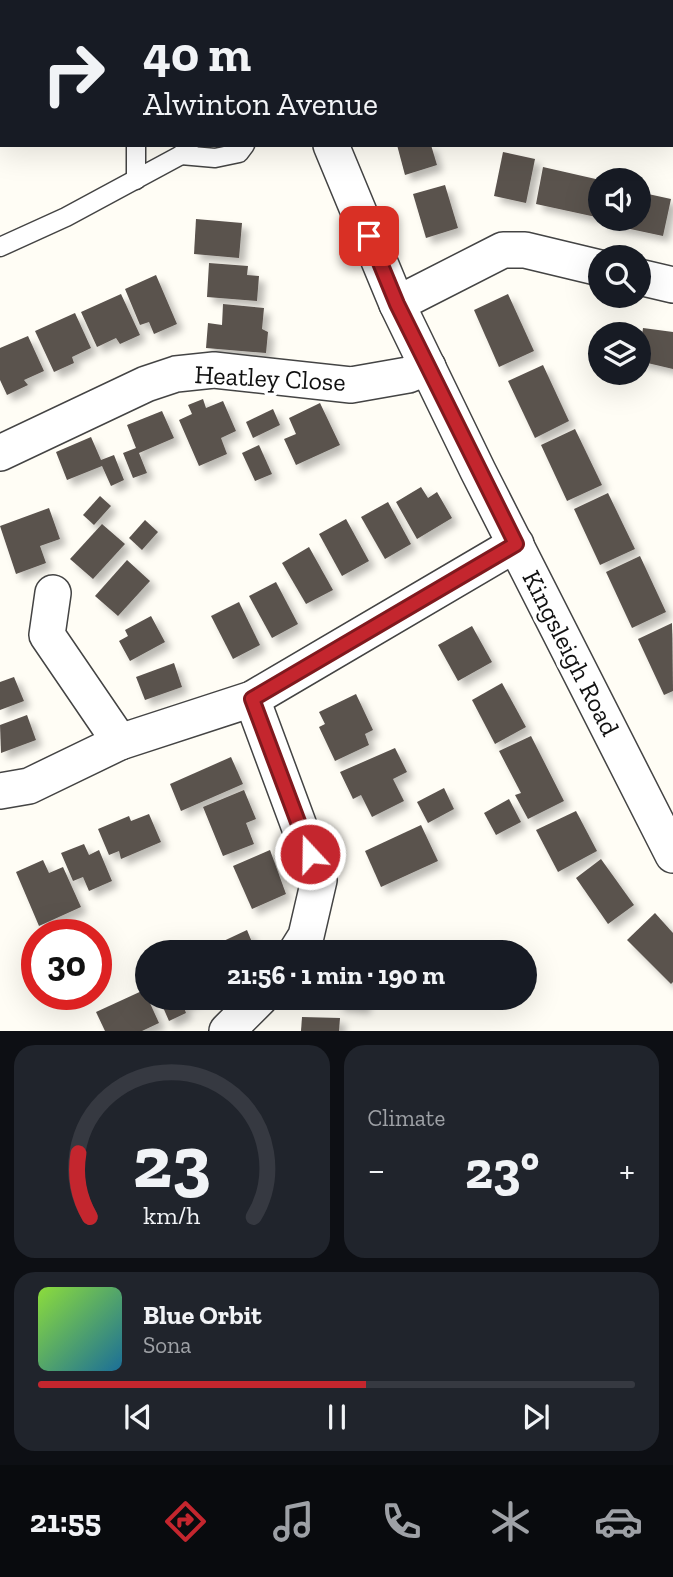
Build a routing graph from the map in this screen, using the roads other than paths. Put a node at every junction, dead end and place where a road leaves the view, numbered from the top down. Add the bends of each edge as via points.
1 (136, 147) edge
2 (244, 147) edge
3 (332, 147) edge
4 (185, 150) edge
5 (136, 180) junction
6 (0, 247) edge
7 (588, 265) edge
8 (651, 280) edge
9 (673, 285) edge
10 (397, 304) junction
11 (428, 367) junction
12 (2, 445) edge
13 (516, 544) junction
14 (52, 593) dead end
15 (252, 699) junction
16 (120, 742) junction
17 (0, 791) edge
18 (673, 855) edge
19 (304, 940) edge
20 (248, 1010) edge
21 (226, 1031) edge

1 - 5 lane
2 - 4 lane via 239,153 215,158
3 - 10 street, Kingsleigh Road
4 - 5 lane
5 - 6 lane
7 - 10 street via 525,250 503,250
8 - 9 street
10 - 11 street, Kingsleigh Road
11 - 12 street, Heatley Close via 351,385 214,370 176,374
11 - 13 street, Kingsleigh Road
13 - 15 street
13 - 18 street, Kingsleigh Road
14 - 16 street via 47,635
15 - 16 street
15 - 19 street via 319,880
16 - 17 street via 29,786
20 - 21 street

